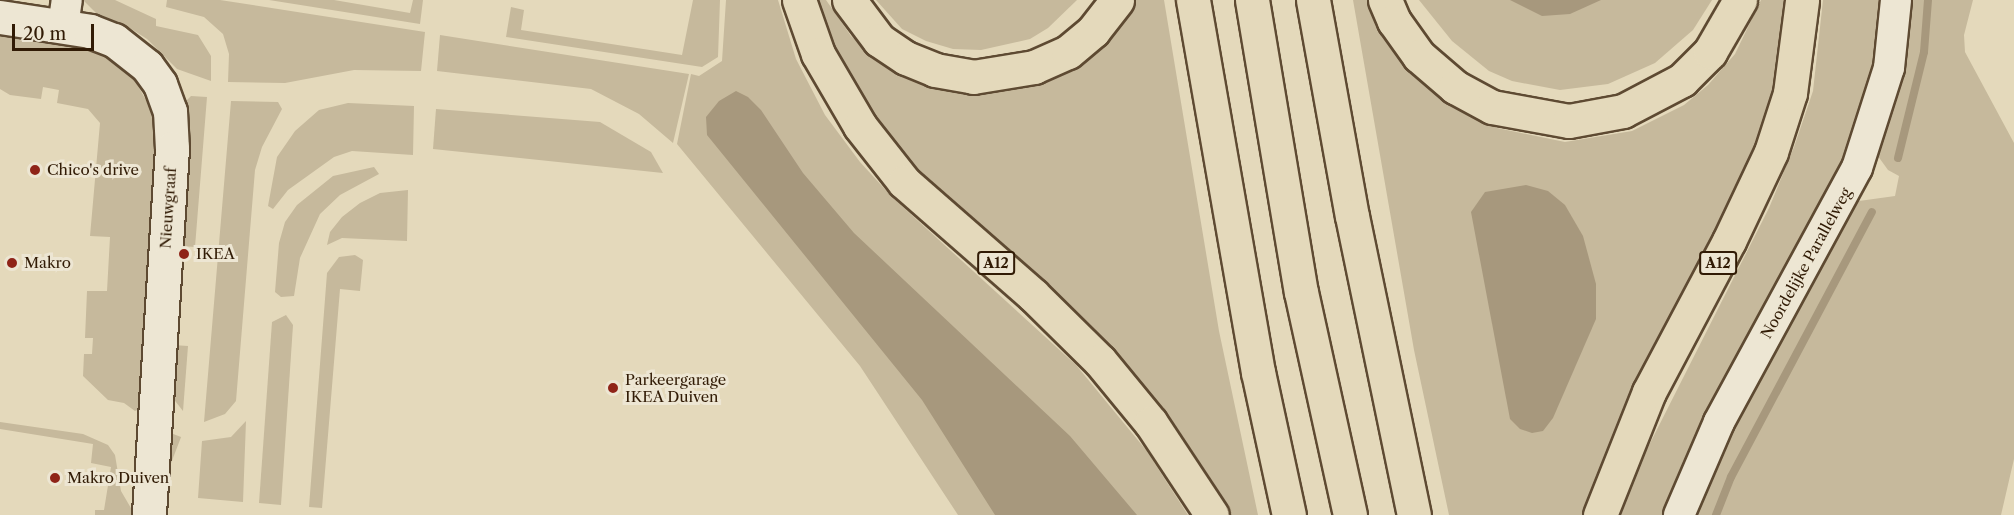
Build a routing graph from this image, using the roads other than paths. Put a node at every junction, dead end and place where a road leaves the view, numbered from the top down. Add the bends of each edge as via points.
1 (799, 0) edge
2 (849, 0) edge
3 (1117, 0) edge
4 (1193, 0) edge
5 (1252, 0) edge
6 (1313, 0) edge
7 (1386, 0) edge
8 (1740, 0) edge
9 (1802, 0) edge
10 (1896, 0) edge
11 (65, 14) edge
12 (0, 17) edge
13 (149, 515) edge
14 (1212, 515) edge
15 (1289, 515) edge
16 (1350, 515) edge
17 (1414, 515) edge
18 (1600, 515) edge
19 (1679, 515) edge

1 - 14 highway, A12 via 818,54 860,126 904,182 1033,295 1100,361 1151,423
2 - 3 highway via 879,40 906,58 935,70 973,77 1005,75 1068,52 1093,30
4 - 15 highway via 1258,372
5 - 16 highway via 1301,292
6 - 17 highway via 1354,228
7 - 8 highway via 1394,21 1419,56 1455,87 1492,107 1569,121 1623,111 1682,80 1710,52
9 - 18 highway, A12 via 1794,72 1771,152 1649,392
10 - 19 street, Noordelijke Parallelweg via 1889,68 1857,168 1719,422
11 - 12 street, Nieuwgraaf
11 - 13 street, Nieuwgraaf via 131,50 160,84 170,111 172,148

